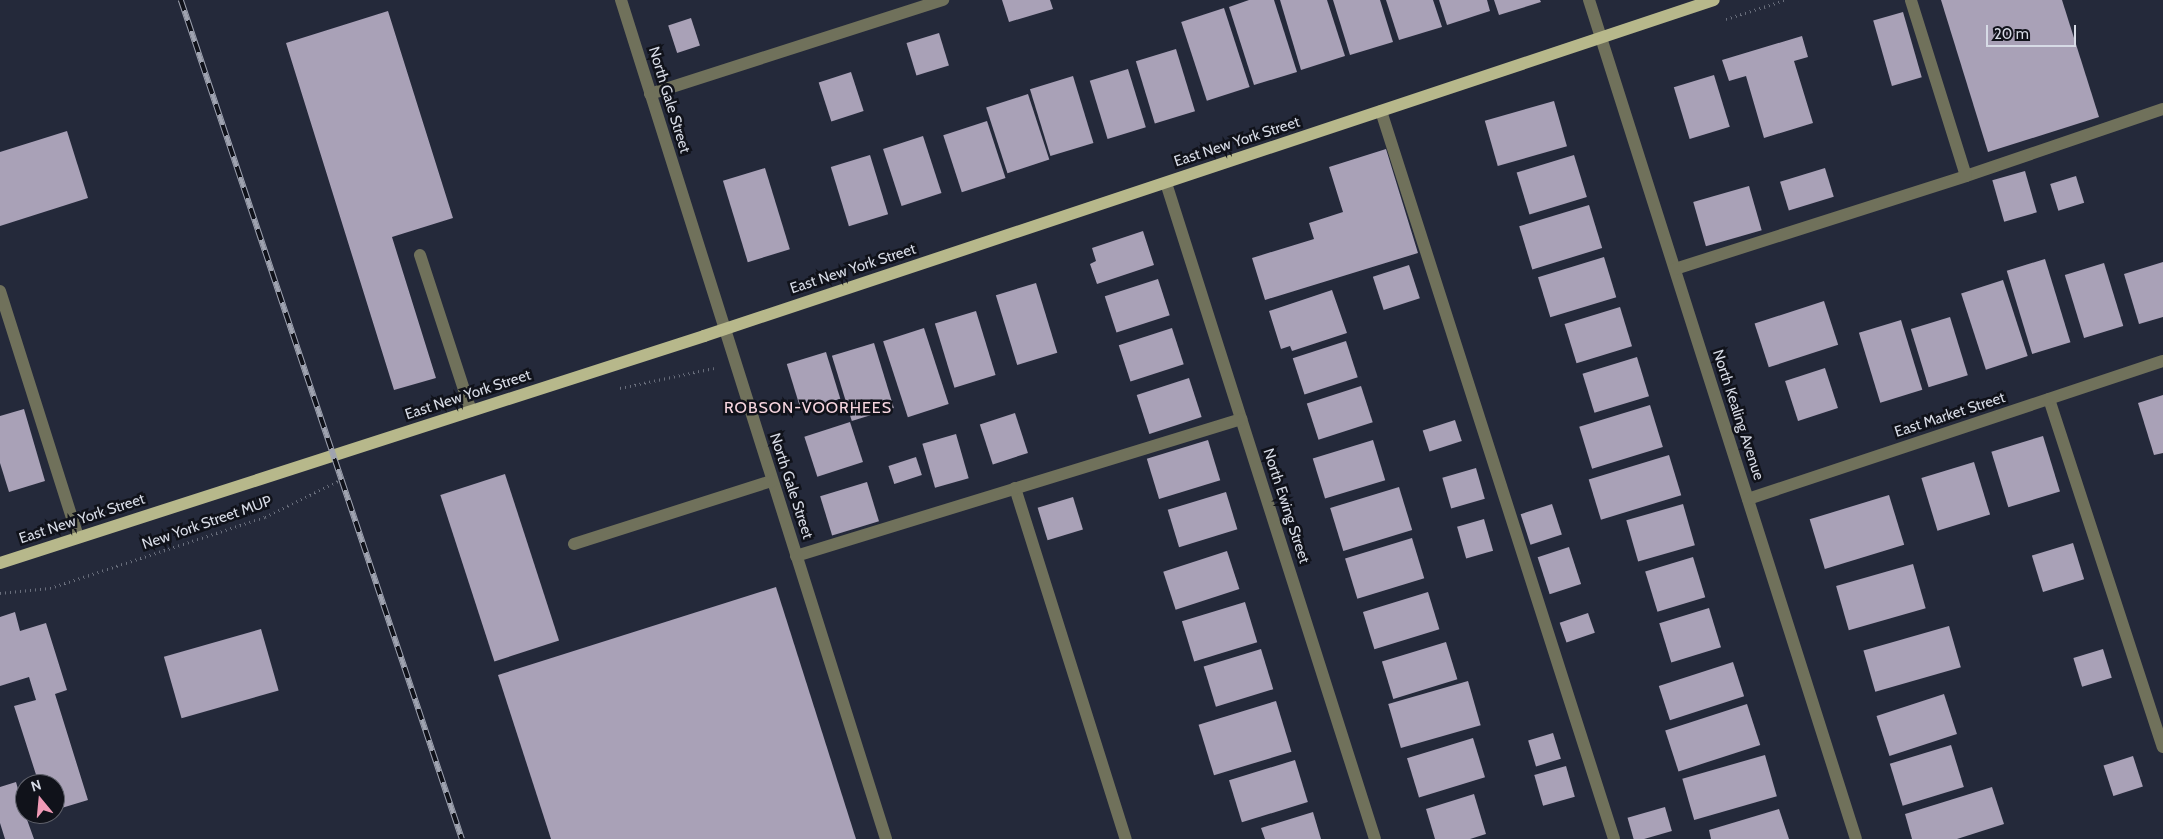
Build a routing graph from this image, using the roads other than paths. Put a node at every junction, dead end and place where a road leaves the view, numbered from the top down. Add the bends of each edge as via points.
1 (622, 0) edge
2 (943, 0) edge
3 (1589, 0) edge
4 (1714, 0) edge
5 (1911, 0) edge
6 (1601, 38) junction
7 (650, 94) junction
8 (2163, 110) edge
9 (1381, 111) junction
10 (1966, 176) junction
11 (1166, 183) junction
12 (420, 255) dead end
13 (1675, 269) junction
14 (0, 290) edge
15 (4, 315) edge
16 (724, 329) junction
17 (2163, 361) edge
18 (2049, 399) junction
19 (471, 411) junction
20 (1241, 420) junction
21 (772, 481) junction
22 (1015, 488) junction
23 (1748, 499) junction
24 (78, 537) junction
25 (574, 544) dead end
26 (796, 556) junction
27 (0, 563) edge
28 (2163, 747) edge
29 (886, 839) edge
30 (1126, 839) edge
31 (1375, 839) edge
32 (1614, 839) edge
33 (1856, 839) edge

1 - 7 street, North Gale Street
2 - 7 street
3 - 6 street, North Kealing Avenue
4 - 6 main road, East New York Street
5 - 10 street
6 - 9 main road, East New York Street
6 - 13 street, North Kealing Avenue
7 - 16 street, North Gale Street
8 - 10 street
9 - 11 main road, East New York Street
9 - 32 street
10 - 13 street
11 - 16 main road, East New York Street
11 - 20 street, North Ewing Street
12 - 19 street
13 - 23 street, North Kealing Avenue
14 - 15 street
15 - 24 street
16 - 19 main road, East New York Street
16 - 21 street, North Gale Street
17 - 18 street, East Market Street
18 - 23 street, East Market Street
18 - 28 street
19 - 24 main road, East New York Street
20 - 22 street
20 - 31 street, North Ewing Street
21 - 25 street
21 - 26 street, North Gale Street
22 - 26 street
22 - 30 street
23 - 33 street, North Kealing Avenue
24 - 27 main road, East New York Street
26 - 29 street, North Gale Street

